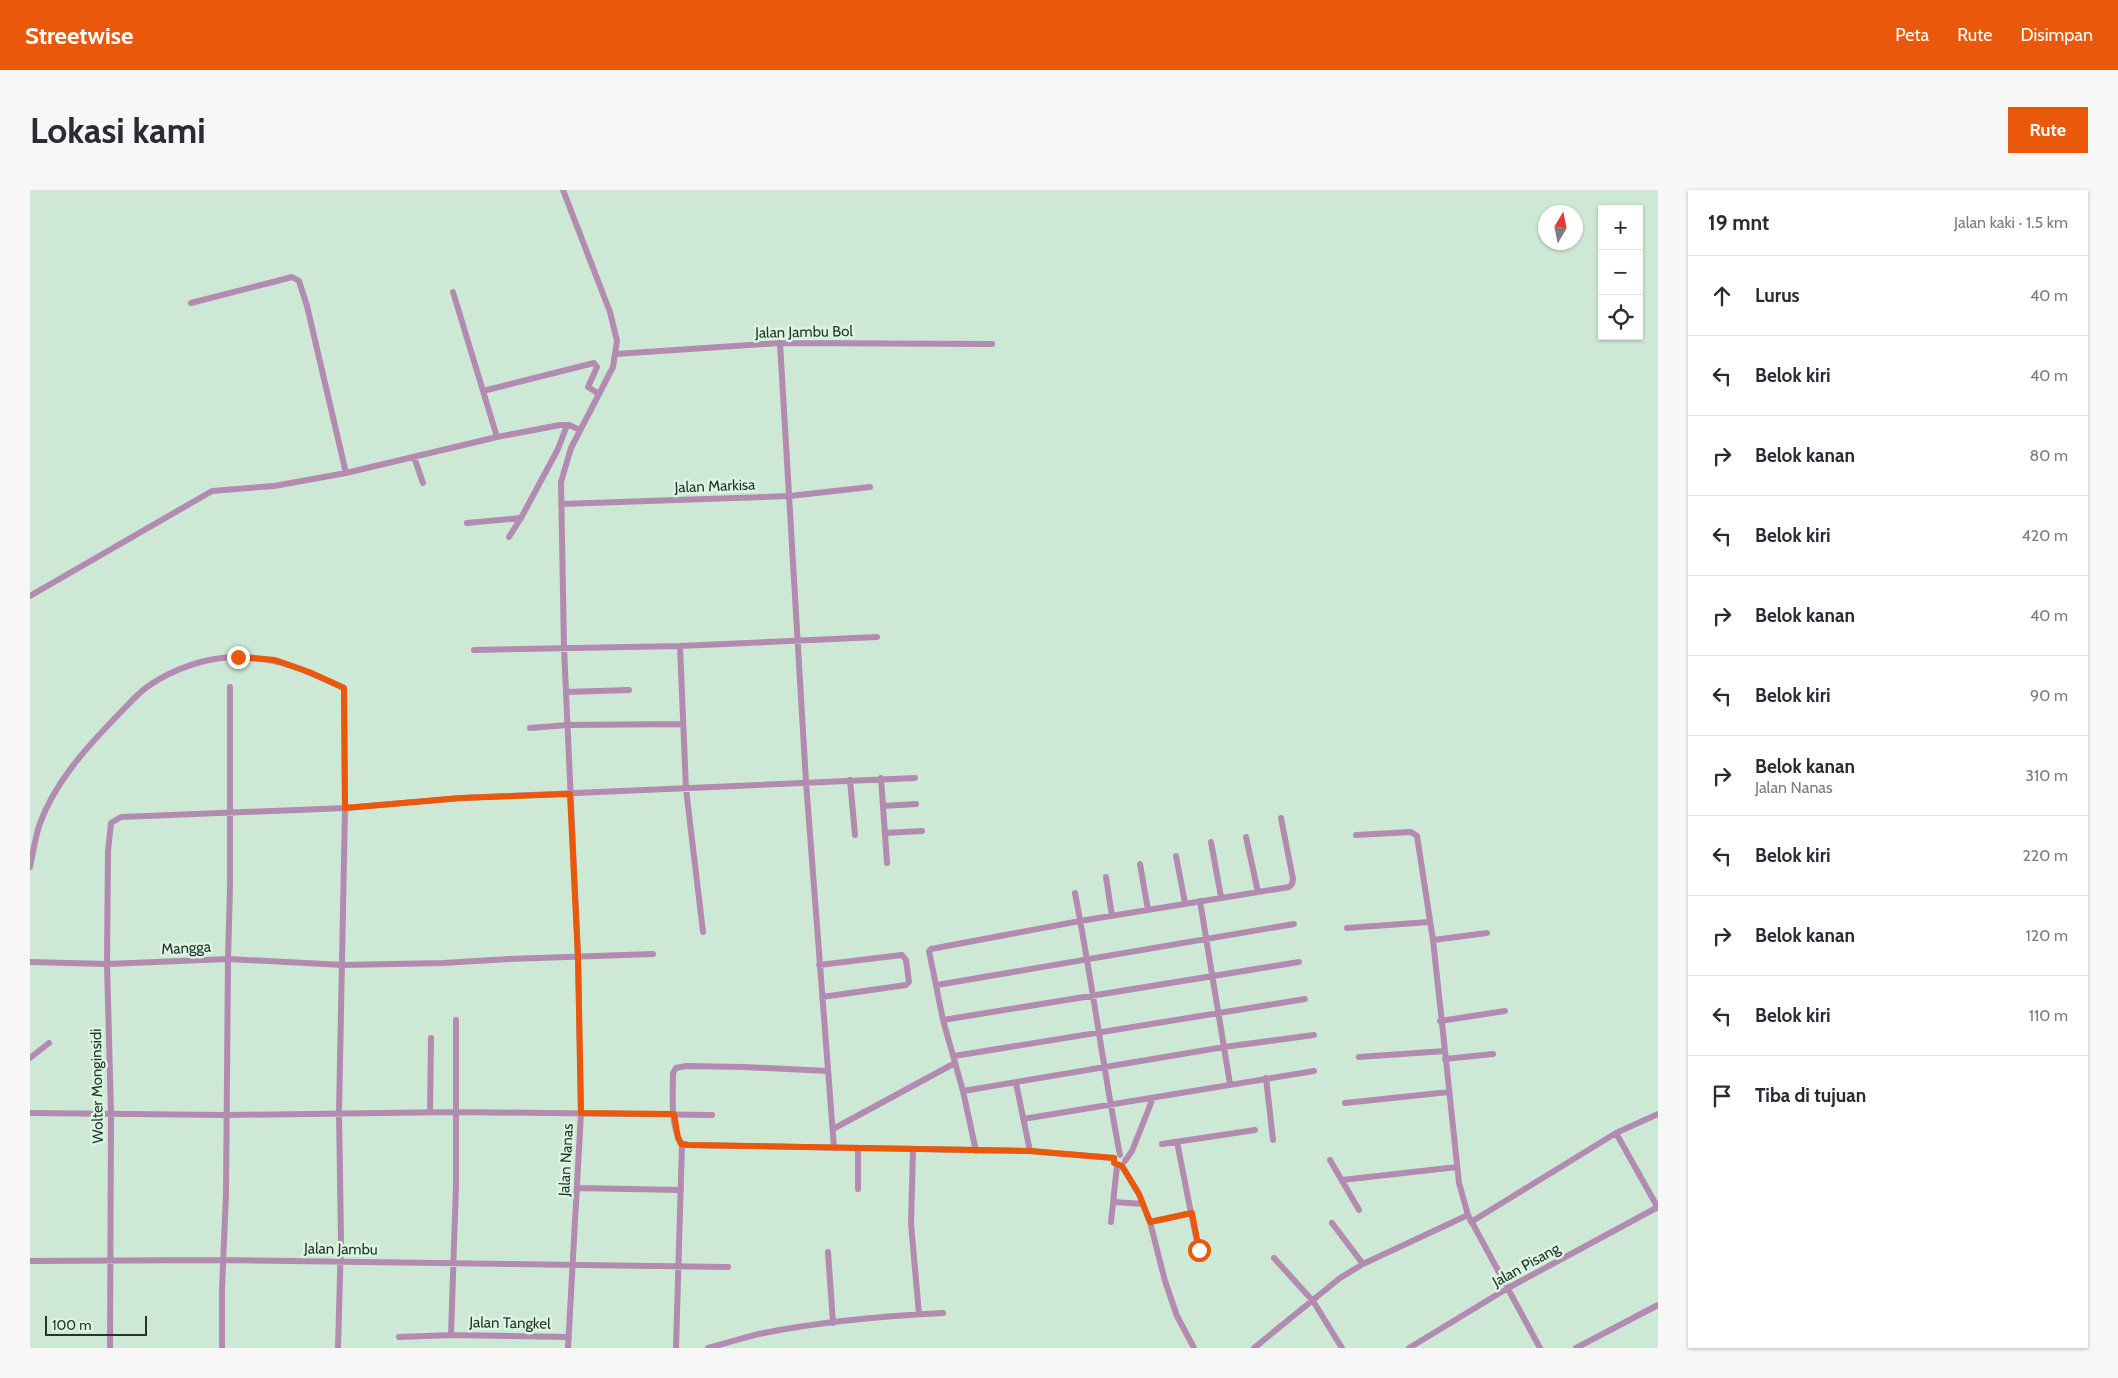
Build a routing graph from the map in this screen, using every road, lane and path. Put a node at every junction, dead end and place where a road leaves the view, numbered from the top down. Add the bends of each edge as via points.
1 (563, 190) edge
2 (453, 292) dead end
3 (191, 303) dead end
4 (780, 343) junction
5 (992, 344) dead end
6 (616, 354) junction
7 (483, 391) junction
8 (599, 394) junction
9 (573, 427) junction
10 (497, 437) junction
11 (414, 457) junction
12 (346, 473) junction
13 (423, 483) dead end
14 (870, 487) dead end
15 (790, 496) junction
16 (560, 504) junction
17 (521, 518) junction
18 (467, 523) dead end
19 (509, 537) dead end
20 (30, 596) edge
21 (877, 637) dead end
22 (797, 640) junction
23 (680, 646) junction
24 (564, 648) junction
25 (474, 650) dead end
26 (230, 687) dead end
27 (629, 690) dead end
28 (566, 692) junction
29 (683, 724) junction
30 (567, 725) junction
31 (530, 728) dead end
32 (881, 778) junction
33 (914, 778) dead end
34 (850, 780) junction
35 (806, 782) junction
36 (686, 789) junction
37 (570, 794) junction
38 (916, 804) dead end
39 (883, 806) junction
40 (345, 808) junction
41 (230, 812) junction
42 (1281, 818) dead end
43 (922, 831) dead end
44 (885, 833) junction
45 (1356, 835) dead end
46 (855, 836) dead end
47 (1246, 838) dead end
48 (1211, 842) dead end
49 (1176, 856) dead end
50 (887, 863) dead end
51 (1140, 864) dead end
52 (30, 867) edge
53 (1106, 878) dead end
54 (1258, 892) junction
55 (1075, 893) dead end
56 (1221, 897) junction
57 (1200, 901) junction
58 (1185, 903) junction
59 (1148, 910) junction
60 (1112, 916) junction
61 (1080, 921) junction
62 (1429, 922) junction
63 (1294, 924) dead end
64 (1347, 928) dead end
65 (703, 932) dead end
66 (1488, 933) dead end
67 (1206, 938) junction
68 (1433, 940) junction
69 (653, 954) dead end
70 (578, 957) junction
71 (228, 958) junction
72 (1086, 959) junction
73 (30, 962) edge
74 (1299, 962) dead end
75 (107, 964) junction
76 (819, 964) junction
77 (343, 965) junction
78 (1213, 975) junction
79 (936, 985) junction
80 (1092, 995) junction
81 (822, 997) junction
82 (1304, 999) dead end
83 (1505, 1011) dead end
84 (1217, 1012) junction
85 (456, 1020) dead end
86 (943, 1020) junction
87 (1440, 1020) junction
88 (1099, 1031) junction
89 (1314, 1034) dead end
90 (431, 1038) dead end
91 (49, 1043) dead end
92 (1224, 1047) junction
93 (1445, 1051) junction
94 (1493, 1054) dead end
95 (1359, 1057) dead end
96 (30, 1058) edge
97 (955, 1059) junction
98 (1446, 1059) junction
99 (1103, 1068) junction
100 (828, 1071) junction
101 (1314, 1071) dead end
102 (1266, 1078) junction
103 (1016, 1083) junction
104 (1230, 1084) junction
105 (963, 1091) junction
106 (1449, 1092) junction
107 (1153, 1098) junction
108 (1345, 1102) dead end
109 (1110, 1105) junction
110 (456, 1112) junction
111 (30, 1113) edge
112 (110, 1113) junction
113 (339, 1113) junction
114 (430, 1113) junction
115 (581, 1113) junction
116 (674, 1114) junction
117 (1658, 1114) edge
118 (227, 1115) junction
119 (712, 1115) dead end
120 (1022, 1119) junction
121 (833, 1129) junction
122 (1255, 1130) dead end
123 (1616, 1133) junction
124 (1273, 1140) dead end
125 (1177, 1142) junction
126 (682, 1144) junction
127 (1162, 1144) dead end
128 (834, 1148) junction
129 (858, 1148) junction
130 (913, 1150) junction
131 (976, 1150) junction
132 (1030, 1151) junction
133 (1117, 1156) junction
134 (1330, 1160) dead end
135 (1121, 1164) junction
136 (1457, 1167) junction
137 (1342, 1180) junction
138 (577, 1188) junction
139 (858, 1189) dead end
140 (681, 1190) junction
141 (1114, 1202) junction
142 (1143, 1204) junction
143 (1658, 1208) edge
144 (1359, 1210) dead end
145 (1192, 1213) junction
146 (1468, 1215) junction
147 (1111, 1222) dead end
148 (1150, 1222) junction
149 (1472, 1222) junction
150 (1332, 1223) dead end
151 (1199, 1250) dead end
152 (828, 1252) dead end
153 (1274, 1258) dead end
154 (222, 1260) junction
155 (340, 1261) junction
156 (30, 1262) edge
157 (109, 1262) junction
158 (455, 1264) junction
159 (573, 1264) junction
160 (1363, 1264) junction
161 (680, 1266) junction
162 (728, 1267) dead end
163 (1508, 1288) junction
164 (1313, 1301) junction
165 (1658, 1305) edge
166 (944, 1313) dead end
167 (919, 1314) junction
168 (833, 1323) junction
169 (451, 1334) junction
170 (398, 1337) dead end
171 (568, 1337) junction
172 (110, 1348) edge
173 (222, 1348) edge
174 (338, 1348) edge
175 (568, 1348) edge
176 (676, 1348) edge
177 (708, 1348) edge
178 (1194, 1348) edge
179 (1254, 1348) edge
180 (1342, 1348) edge
181 (1409, 1348) edge
182 (1540, 1348) edge
183 (1576, 1348) edge

1 - 6 street via 610,312 617,341
2 - 7 street
3 - 12 street via 292,277 299,281
4 - 5 street, Jalan Jambu Bol
4 - 6 street, Jalan Jambu Bol
4 - 15 street
6 - 8 street
7 - 8 street via 594,363 597,367 588,388
7 - 10 street
8 - 9 street
9 - 10 street
9 - 16 street, Jalan Nanas via 561,482
9 - 17 street via 558,448
10 - 11 street
11 - 12 street
11 - 13 street
12 - 20 street via 274,486 212,491
14 - 15 street, Jalan Markisa
15 - 16 street, Jalan Markisa
15 - 22 street
16 - 24 street, Jalan Nanas
17 - 18 street
17 - 19 street
21 - 22 street
22 - 23 street
22 - 35 street
23 - 24 street
23 - 29 street
24 - 25 street
24 - 28 street, Jalan Nanas
26 - 41 street
27 - 28 street
28 - 30 street, Jalan Nanas
29 - 30 street
29 - 36 street
30 - 31 street
30 - 37 street, Jalan Nanas
32 - 33 street
32 - 34 street
32 - 39 street
34 - 35 street
34 - 46 street
35 - 36 street
35 - 76 street
36 - 37 street
36 - 65 street
37 - 40 street via 461,798
37 - 70 street, Jalan Nanas
38 - 39 street
39 - 44 street
40 - 41 street
40 - 52 street via 344,688 275,660 238,657 210,661 180,668 147,687 93,741 53,796 39,826
40 - 77 street
41 - 71 street
41 - 75 street, Wolter Monginsidi via 121,818 111,823
42 - 54 street via 1292,884
43 - 44 street
44 - 50 street
45 - 62 street via 1416,833
47 - 54 street
48 - 56 street
49 - 58 street
51 - 59 street
53 - 60 street
54 - 56 street
55 - 61 street
56 - 57 street
57 - 58 street
57 - 67 street
58 - 59 street
59 - 60 street
60 - 61 street
61 - 72 street
61 - 79 street via 931,949
62 - 64 street
62 - 68 street
63 - 67 street
66 - 68 street
67 - 72 street
67 - 78 street
68 - 87 street
69 - 70 street, Mangga
70 - 77 street, Mangga
70 - 115 street, Jalan Nanas
71 - 75 street, Mangga
71 - 77 street, Mangga
71 - 118 street
72 - 79 street
72 - 80 street
73 - 75 street, Mangga
74 - 78 street
75 - 112 street, Wolter Monginsidi
76 - 81 street
76 - 81 street via 902,955 906,960 906,985
77 - 113 street
78 - 80 street
78 - 84 street
79 - 86 street
80 - 86 street
80 - 88 street
81 - 100 street
82 - 84 street
83 - 87 street
84 - 88 street
84 - 92 street
85 - 110 street
86 - 97 street
87 - 93 street
88 - 97 street
88 - 99 street
89 - 92 street
90 - 114 street
91 - 96 street
92 - 99 street
92 - 104 street
93 - 95 street
93 - 98 street
94 - 98 street
97 - 105 street
97 - 121 street
98 - 106 street
99 - 103 street
99 - 109 street
100 - 116 street via 676,1068 673,1073
100 - 121 street
101 - 102 street
102 - 104 street
102 - 124 street
103 - 105 street
103 - 120 street
104 - 107 street
105 - 131 street
106 - 108 street
106 - 136 street
107 - 109 street
107 - 135 street via 1132,1152
109 - 120 street
109 - 133 street
110 - 114 street
110 - 115 street
110 - 158 street
111 - 112 street
112 - 118 street
112 - 157 street, Wolter Monginsidi
113 - 114 street
113 - 118 street
113 - 155 street
115 - 116 street
115 - 138 street, Jalan Nanas
116 - 119 street
116 - 126 street
117 - 123 street
118 - 154 street
120 - 132 street
121 - 128 street
122 - 125 street
123 - 143 street
123 - 149 street
125 - 127 street
125 - 145 street
126 - 128 street
126 - 140 street
128 - 129 street
129 - 130 street
129 - 139 street
130 - 131 street
130 - 167 street via 911,1224
131 - 132 street
132 - 133 street
133 - 135 street
133 - 135 street via 1114,1163
134 - 137 street
135 - 141 street
135 - 142 street
136 - 137 street
136 - 146 street
137 - 144 street
138 - 140 street
138 - 159 street, Jalan Nanas
140 - 161 street
141 - 142 street
141 - 147 street
142 - 148 street
143 - 163 street, Jalan Pisang
145 - 148 street
145 - 151 street
146 - 149 street
146 - 160 street
148 - 178 street via 1174,1308
149 - 163 street
150 - 160 street
152 - 168 street
153 - 164 street
154 - 155 street, Jalan Jambu
154 - 157 street, Jalan Jambu
154 - 173 street
155 - 158 street, Jalan Jambu
155 - 174 street
156 - 157 street, Jalan Jambu
157 - 172 street, Wolter Monginsidi
158 - 159 street, Jalan Jambu
158 - 169 street
159 - 161 street, Jalan Jambu
159 - 171 street, Jalan Nanas
160 - 164 street
161 - 162 street, Jalan Jambu
161 - 176 street
163 - 181 street, Jalan Pisang
163 - 182 street
164 - 179 street
164 - 180 street
165 - 183 street
166 - 167 street
167 - 168 street
168 - 177 street via 764,1333
169 - 170 street, Jalan Tangkel
169 - 171 street, Jalan Tangkel
171 - 175 street, Jalan Nanas

